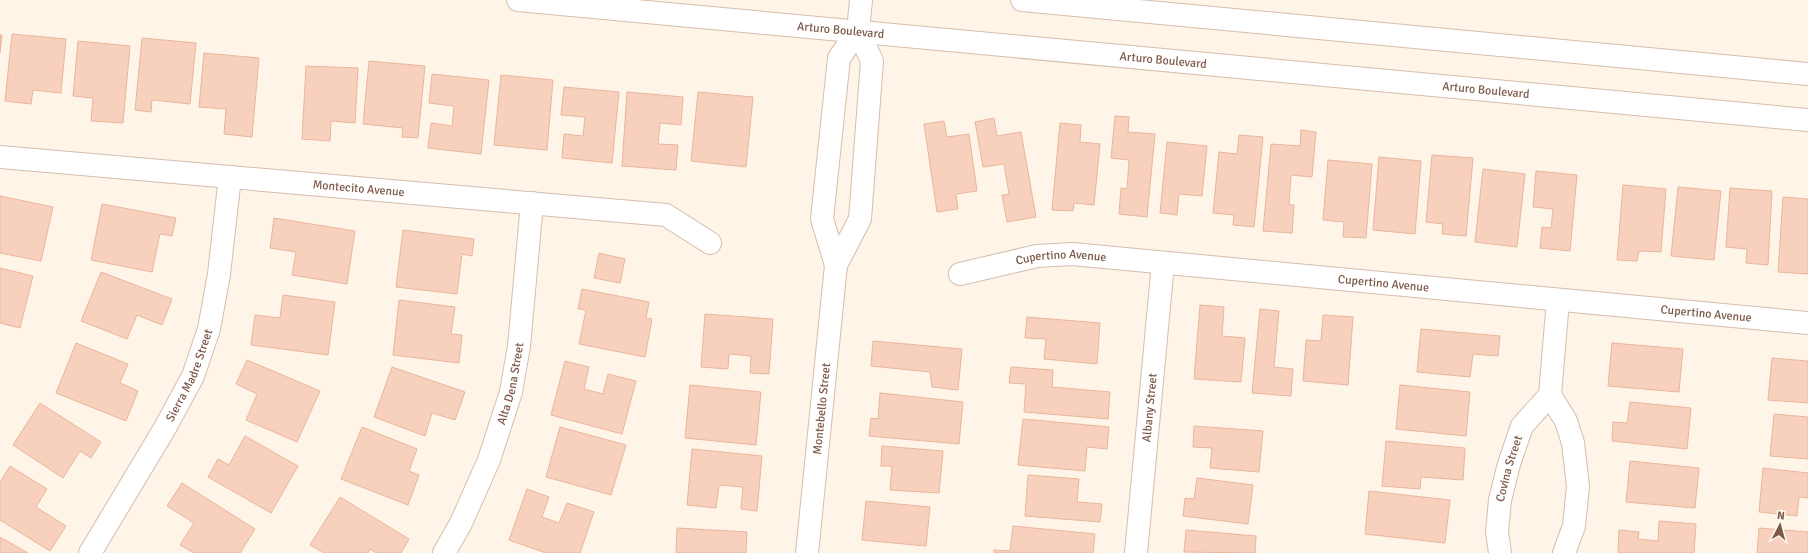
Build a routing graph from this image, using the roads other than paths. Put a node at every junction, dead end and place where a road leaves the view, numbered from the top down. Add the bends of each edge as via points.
1 (518, 0) edge
2 (861, 0) edge
3 (1022, 0) edge
4 (858, 30) junction
5 (1808, 74) edge
6 (1808, 120) edge
7 (0, 157) edge
8 (230, 176) junction
9 (532, 203) junction
10 (710, 243) dead end
11 (1164, 262) junction
12 (836, 265) junction
13 (960, 274) dead end
14 (1558, 300) junction
15 (1808, 323) edge
16 (1550, 395) junction
17 (90, 553) edge
18 (444, 553) edge
19 (807, 553) edge
20 (1136, 553) edge
21 (1500, 553) edge
22 (1564, 553) edge

1 - 4 street, Arturo Boulevard
2 - 4 street, Montebello Street
3 - 5 street
4 - 6 street, Arturo Boulevard
4 - 12 street, Montebello Street via 839,58 822,219
4 - 12 street, Montebello Street via 872,61 860,219
7 - 8 street, Montecito Avenue
8 - 9 street, Montecito Avenue
8 - 17 street, Sierra Madre Street via 209,329 193,376
9 - 10 street, Montecito Avenue via 666,215
9 - 18 street, Alta Dena Street via 519,346 510,392 489,460 461,523
11 - 13 street, Cupertino Avenue via 1072,254 1037,256
11 - 14 street, Cupertino Avenue
11 - 20 street, Albany Street
12 - 19 street, Montebello Street
14 - 15 street, Cupertino Avenue
14 - 16 street
16 - 21 street, Covina Street via 1522,426 1509,464 1499,506 1497,532
16 - 22 street via 1566,421 1573,443 1578,486 1574,526

